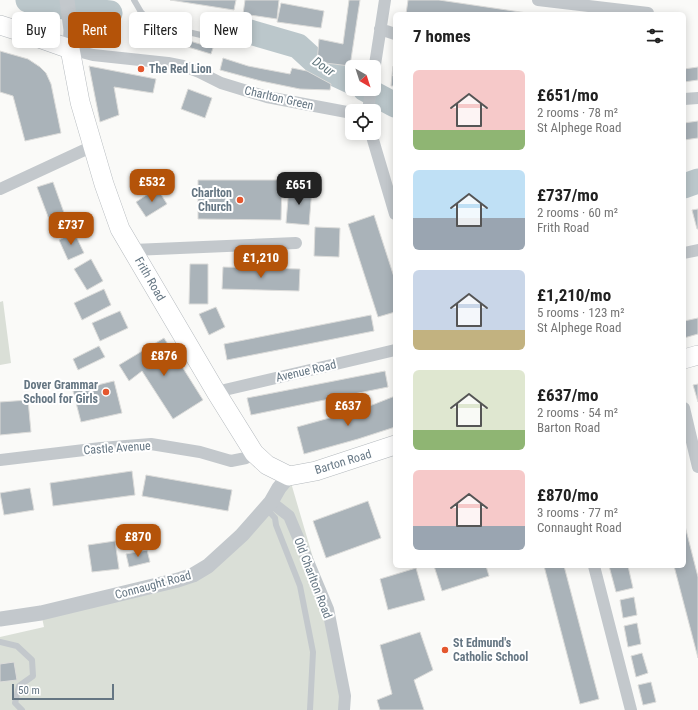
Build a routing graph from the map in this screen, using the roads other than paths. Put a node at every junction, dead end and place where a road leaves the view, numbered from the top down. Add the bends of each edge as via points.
1 (67, 0) edge
2 (134, 0) edge
3 (384, 0) edge
4 (538, 0) edge
5 (648, 12) dead end
6 (0, 25) edge
7 (380, 29) junction
8 (393, 33) edge
9 (200, 35) edge
10 (70, 49) junction
11 (376, 60) edge
12 (698, 98) edge
13 (686, 99) edge
14 (345, 112) edge
15 (373, 140) edge
16 (93, 146) junction
17 (0, 189) edge
18 (393, 207) edge
19 (296, 243) dead end
20 (133, 250) junction
21 (698, 250) edge
22 (686, 253) edge
23 (393, 350) edge
24 (698, 355) edge
25 (686, 358) edge
26 (216, 392) junction
27 (686, 416) edge
28 (393, 446) edge
29 (254, 453) junction
30 (0, 460) edge
31 (698, 467) edge
32 (289, 476) junction
33 (269, 505) junction
34 (595, 568) edge
35 (0, 619) edge
36 (0, 642) edge
37 (22, 710) edge
38 (310, 710) edge
39 (344, 710) edge
40 (631, 710) edge

1 - 10 street via 71,30
2 - 9 lane via 153,24
3 - 7 street
4 - 5 street
6 - 10 main road, Charlton Green
7 - 8 street
7 - 11 street
10 - 14 street, Charlton Green via 93,55 183,66 267,97
10 - 16 main road, Frith Road via 80,102
12 - 13 street
15 - 18 street
16 - 17 street
16 - 20 main road, Frith Road via 120,229
19 - 20 street
20 - 26 main road, Frith Road
21 - 22 street
23 - 26 street, Avenue Road
24 - 25 main road
26 - 29 main road, Frith Road
27 - 31 street
28 - 32 main road, Barton Road via 316,471
29 - 30 street, Castle Avenue via 246,458 231,461 200,452 151,444
29 - 32 main road, Frith Road via 268,465
32 - 33 street, Connaught Road
33 - 35 street, Connaught Road via 242,535 208,566 193,575 41,613
33 - 38 lane via 300,586 313,652
33 - 39 street, Old Charlton Road via 281,509 289,516 328,609 344,696
34 - 40 street
36 - 37 lane via 17,646 32,660 33,676 19,686 15,703

